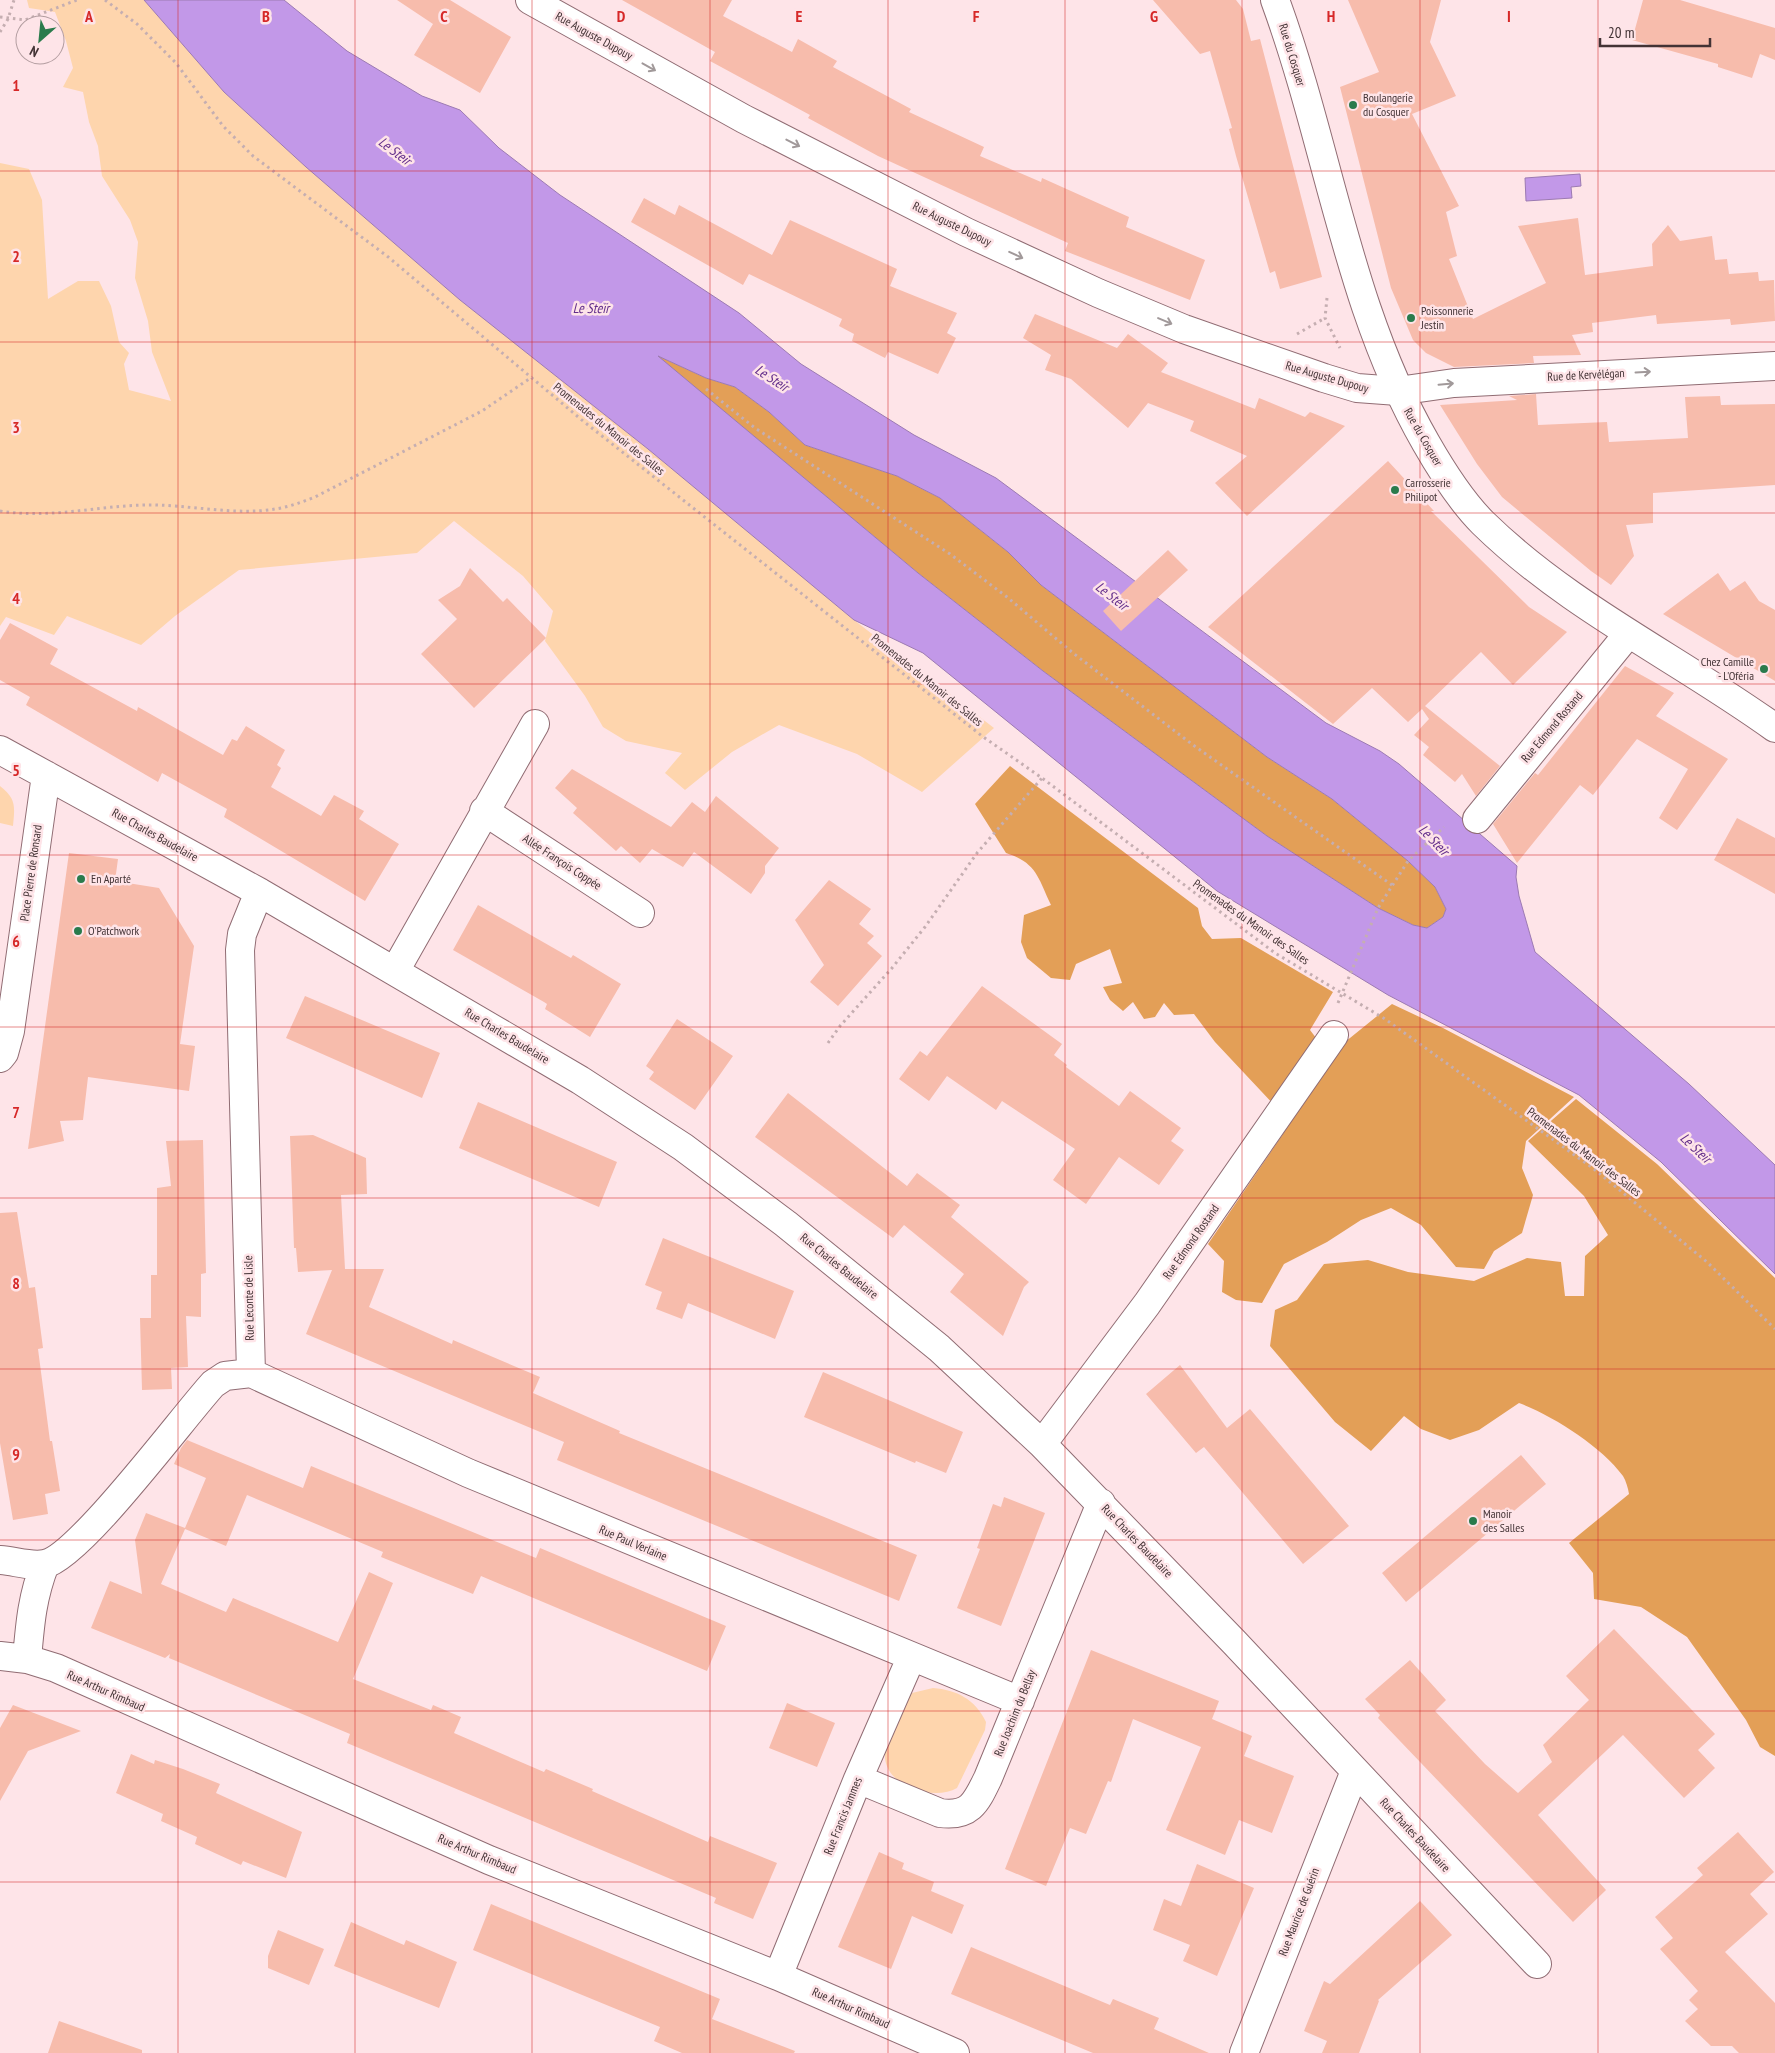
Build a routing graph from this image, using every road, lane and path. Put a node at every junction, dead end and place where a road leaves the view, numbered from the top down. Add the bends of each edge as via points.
1 (14, 0) edge
2 (77, 0) edge
3 (105, 0) edge
4 (530, 0) edge
5 (1275, 0) edge
6 (0, 17) edge
7 (8, 19) junction
8 (0, 32) edge
9 (1775, 366) edge
10 (532, 377) junction
11 (706, 389) dead end
12 (1398, 391) junction
13 (0, 511) edge
14 (1628, 634) junction
15 (535, 724) dead end
16 (1775, 728) edge
17 (0, 750) edge
18 (46, 775) junction
19 (1042, 778) junction
20 (484, 811) junction
21 (1477, 819) dead end
22 (1450, 821) dead end
23 (1392, 885) junction
24 (259, 892) junction
25 (640, 913) dead end
26 (394, 970) junction
27 (1343, 992) junction
28 (1334, 1035) dead end
29 (828, 1043) dead end
30 (0, 1058) edge
31 (1775, 1329) edge
32 (251, 1373) junction
33 (1042, 1444) junction
34 (1101, 1503) junction
35 (0, 1560) edge
36 (46, 1564) junction
37 (0, 1656) edge
38 (911, 1658) junction
39 (27, 1659) junction
40 (1020, 1701) junction
41 (1355, 1771) junction
42 (858, 1780) junction
43 (1537, 1964) dead end
44 (778, 1976) junction
45 (955, 2053) edge
46 (1244, 2053) edge

1 - 7 path
2 - 7 path via 38,17
3 - 10 path, Promenades du Manoir des Salles via 137,24 176,63 223,126 253,156 387,256
4 -> 12 street, Rue Auguste Dupouy via 744,119 958,228 1098,293 1192,332 1304,372 1357,388
5 - 12 street, Rue du Cosquer via 1366,309
6 - 7 path
7 - 8 path
12 -> 9 street, Rue de Kervélégan via 1454,384
10 - 13 path via 482,411 292,506 240,511 145,505 68,514
10 - 19 path, Promenades du Manoir des Salles via 583,421 982,736
11 - 23 path via 755,428 950,554 1193,745
12 - 14 street, Rue du Cosquer via 1442,469 1481,521 1544,576
14 - 16 street, Rue du Cosquer via 1704,679
14 - 21 street, Rue Edmond Rostand
15 - 20 street
17 - 18 street, Rue Charles Baudelaire
18 - 24 street, Rue Charles Baudelaire
18 - 30 street, Place Pierre de Ronsard via 10,1032
19 - 27 path, Promenades du Manoir des Salles via 1275,953
19 - 29 path via 977,853 914,940
20 - 25 street, Allée François Coppée
20 - 26 street
22 - 23 path via 1408,861
23 - 27 path via 1378,908
24 - 26 street, Rue Charles Baudelaire
24 - 32 street, Rue Leconte de Lisle via 247,917 240,950
26 - 33 street, Rue Charles Baudelaire via 580,1080 683,1147 890,1307
27 - 31 path, Promenades du Manoir des Salles via 1480,1085 1594,1169 1707,1262
28 - 33 street, Rue Edmond Rostand via 1148,1304
32 - 36 street via 225,1376 212,1384 79,1542
32 - 38 street, Rue Paul Verlaine via 468,1474
33 - 34 street, Rue Charles Baudelaire
34 - 40 street, Rue Joachim du Bellay
34 - 41 street, Rue Charles Baudelaire
35 - 36 street
36 - 39 street via 31,1606
37 - 39 street, Rue Arthur Rimbaud
38 - 40 street, Rue Paul Verlaine
38 - 42 street, Rue Francis Jammes
39 - 44 street, Rue Arthur Rimbaud via 56,1668 489,1860
40 - 42 street, Rue Joachim du Bellay via 981,1793 972,1807 962,1813 940,1813
41 - 43 street, Rue Charles Baudelaire
41 - 46 street, Rue Maurice de Guérin
42 - 44 street, Rue Francis Jammes
44 - 45 street, Rue Arthur Rimbaud

